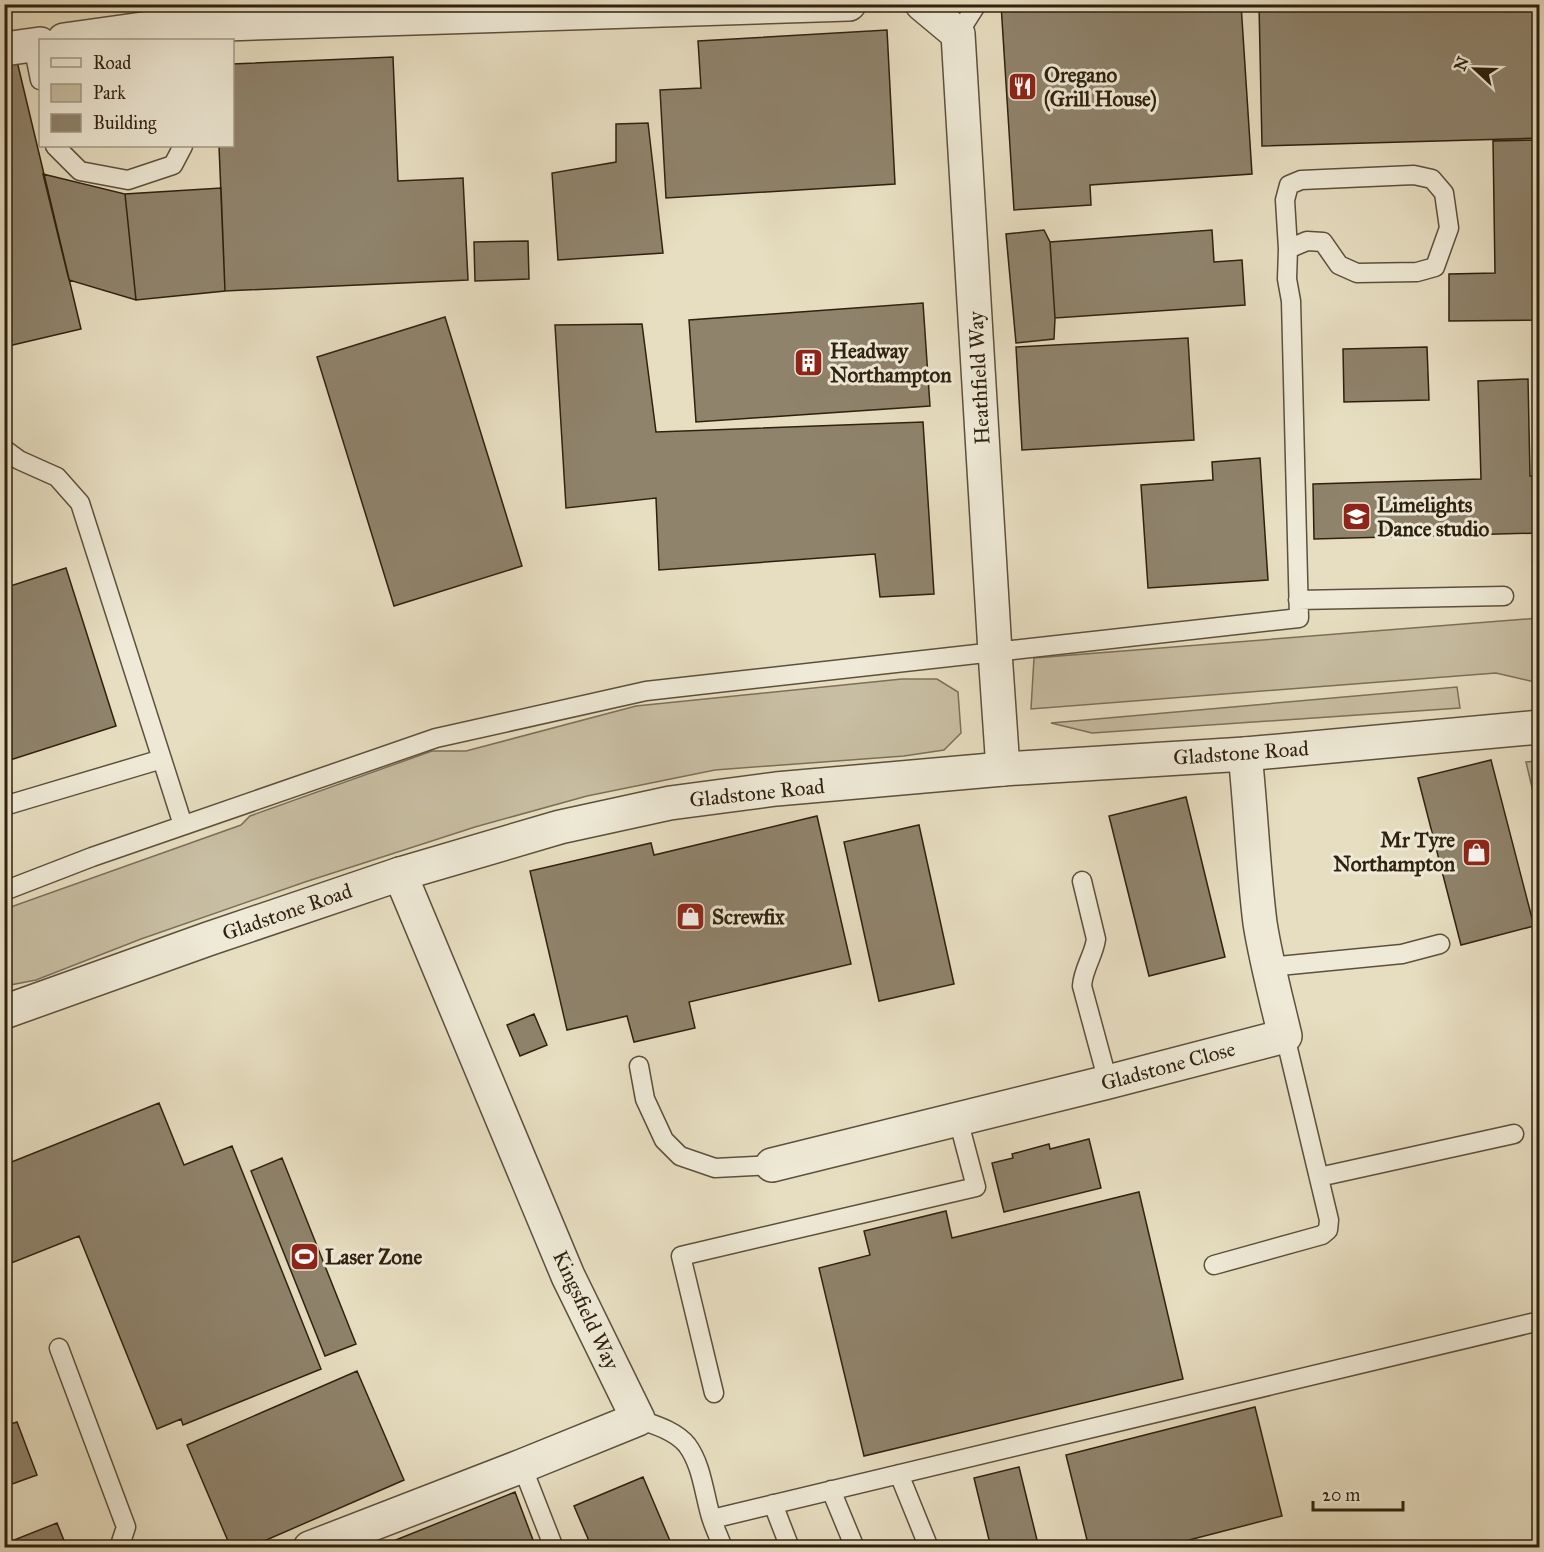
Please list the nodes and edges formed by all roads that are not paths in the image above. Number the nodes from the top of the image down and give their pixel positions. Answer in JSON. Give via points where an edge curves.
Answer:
{"nodes":[{"id":1,"x":849,"y":4,"type":"edge"},
{"id":2,"x":922,"y":4,"type":"edge"},
{"id":3,"x":977,"y":4,"type":"edge"},
{"id":4,"x":386,"y":12,"type":"edge"},
{"id":5,"x":187,"y":33,"type":"edge"},
{"id":6,"x":958,"y":34,"type":"junction"},
{"id":7,"x":76,"y":39,"type":"edge"},
{"id":8,"x":36,"y":45,"type":"edge"},
{"id":9,"x":39,"y":71,"type":"edge"},
{"id":10,"x":56,"y":147,"type":"edge"},
{"id":11,"x":182,"y":147,"type":"edge"},
{"id":12,"x":1288,"y":249,"type":"junction"},
{"id":13,"x":4,"y":449,"type":"edge"},
{"id":14,"x":1504,"y":596,"type":"dead end"},
{"id":15,"x":1299,"y":600,"type":"junction"},
{"id":16,"x":994,"y":652,"type":"junction"},
{"id":17,"x":1539,"y":727,"type":"edge"},
{"id":18,"x":1245,"y":754,"type":"junction"},
{"id":19,"x":162,"y":759,"type":"junction"},
{"id":20,"x":1003,"y":769,"type":"junction"},
{"id":21,"x":4,"y":806,"type":"edge"},
{"id":22,"x":183,"y":825,"type":"junction"},
{"id":23,"x":400,"y":874,"type":"junction"},
{"id":24,"x":1082,"y":880,"type":"dead end"},
{"id":25,"x":4,"y":891,"type":"edge"},
{"id":26,"x":1440,"y":944,"type":"dead end"},
{"id":27,"x":1269,"y":967,"type":"junction"},
{"id":28,"x":4,"y":1012,"type":"edge"},
{"id":29,"x":1285,"y":1036,"type":"junction"},
{"id":30,"x":639,"y":1066,"type":"dead end"},
{"id":31,"x":1108,"y":1082,"type":"junction"},
{"id":32,"x":958,"y":1119,"type":"junction"},
{"id":33,"x":1514,"y":1134,"type":"dead end"},
{"id":34,"x":772,"y":1164,"type":"joint"},
{"id":35,"x":1319,"y":1177,"type":"junction"},
{"id":36,"x":1214,"y":1265,"type":"dead end"},
{"id":37,"x":1539,"y":1321,"type":"edge"},
{"id":38,"x":59,"y":1348,"type":"dead end"},
{"id":39,"x":714,"y":1393,"type":"dead end"},
{"id":40,"x":638,"y":1419,"type":"junction"},
{"id":41,"x":522,"y":1466,"type":"junction"},
{"id":42,"x":899,"y":1474,"type":"junction"},
{"id":43,"x":831,"y":1490,"type":"junction"},
{"id":44,"x":773,"y":1504,"type":"junction"},
{"id":45,"x":712,"y":1519,"type":"junction"},
{"id":46,"x":330,"y":1544,"type":"edge"},
{"id":47,"x":119,"y":1548,"type":"edge"},
{"id":48,"x":554,"y":1548,"type":"edge"},
{"id":49,"x":723,"y":1548,"type":"edge"},
{"id":50,"x":790,"y":1548,"type":"edge"},
{"id":51,"x":855,"y":1548,"type":"edge"},
{"id":52,"x":929,"y":1548,"type":"edge"}],
"edges":[{"from":1,"to":4,"type":"street"},
{"from":2,"to":6,"type":"street"},
{"from":3,"to":6,"type":"lane"},
{"from":4,"to":5,"type":"street"},
{"from":5,"to":7,"type":"street","via":[[164,26]]},
{"from":6,"to":16,"type":"street","name":"Heathfield Way"},
{"from":8,"to":9,"type":"lane"},
{"from":10,"to":11,"type":"lane","via":[[80,171],[128,180],[173,165]]},
{"from":12,"to":12,"type":"lane","via":[[1285,200],[1289,185],[1301,180],[1414,175],[1432,179],[1444,193],[1449,228],[1435,267],[1417,272],[1358,273],[1339,265],[1323,242],[1307,241]]},
{"from":12,"to":15,"type":"lane"},
{"from":13,"to":19,"type":"lane","via":[[57,477],[80,503]]},
{"from":14,"to":15,"type":"lane"},
{"from":15,"to":16,"type":"lane","via":[[1299,618]]},
{"from":16,"to":20,"type":"street","name":"Heathfield Way"},
{"from":16,"to":22,"type":"lane","via":[[646,691],[436,738]]},
{"from":17,"to":18,"type":"street","name":"Gladstone Road"},
{"from":18,"to":20,"type":"street","name":"Gladstone Road"},
{"from":18,"to":27,"type":"street","via":[[1254,873]]},
{"from":19,"to":21,"type":"lane"},
{"from":19,"to":22,"type":"lane"},
{"from":20,"to":23,"type":"street","name":"Gladstone Road","via":[[670,802],[560,827]]},
{"from":22,"to":25,"type":"lane"},
{"from":23,"to":28,"type":"street","name":"Gladstone Road"},
{"from":23,"to":40,"type":"street","name":"Kingsfield Way","via":[[568,1276]]},
{"from":24,"to":31,"type":"lane","via":[[1096,939],[1082,986]]},
{"from":26,"to":27,"type":"lane","via":[[1402,954]]},
{"from":27,"to":29,"type":"street"},
{"from":29,"to":31,"type":"street","name":"Gladstone Close"},
{"from":29,"to":35,"type":"lane"},
{"from":30,"to":34,"type":"lane","via":[[645,1099],[664,1140],[680,1156],[716,1168]]},
{"from":31,"to":32,"type":"street","name":"Gladstone Close"},
{"from":32,"to":34,"type":"street","name":"Gladstone Close"},
{"from":32,"to":39,"type":"lane","via":[[976,1187],[681,1256]]},
{"from":33,"to":35,"type":"lane"},
{"from":35,"to":36,"type":"lane","via":[[1328,1230],[1322,1235]]},
{"from":37,"to":42,"type":"lane"},
{"from":38,"to":47,"type":"lane","via":[[126,1527]]},
{"from":40,"to":41,"type":"street"},
{"from":40,"to":45,"type":"lane","via":[[658,1425],[687,1445],[698,1465]]},
{"from":41,"to":46,"type":"street"},
{"from":41,"to":48,"type":"lane"},
{"from":42,"to":43,"type":"lane"},
{"from":42,"to":52,"type":"lane"},
{"from":43,"to":44,"type":"lane"},
{"from":43,"to":51,"type":"lane"},
{"from":44,"to":45,"type":"lane"},
{"from":44,"to":50,"type":"lane"},
{"from":45,"to":49,"type":"lane"}]}
